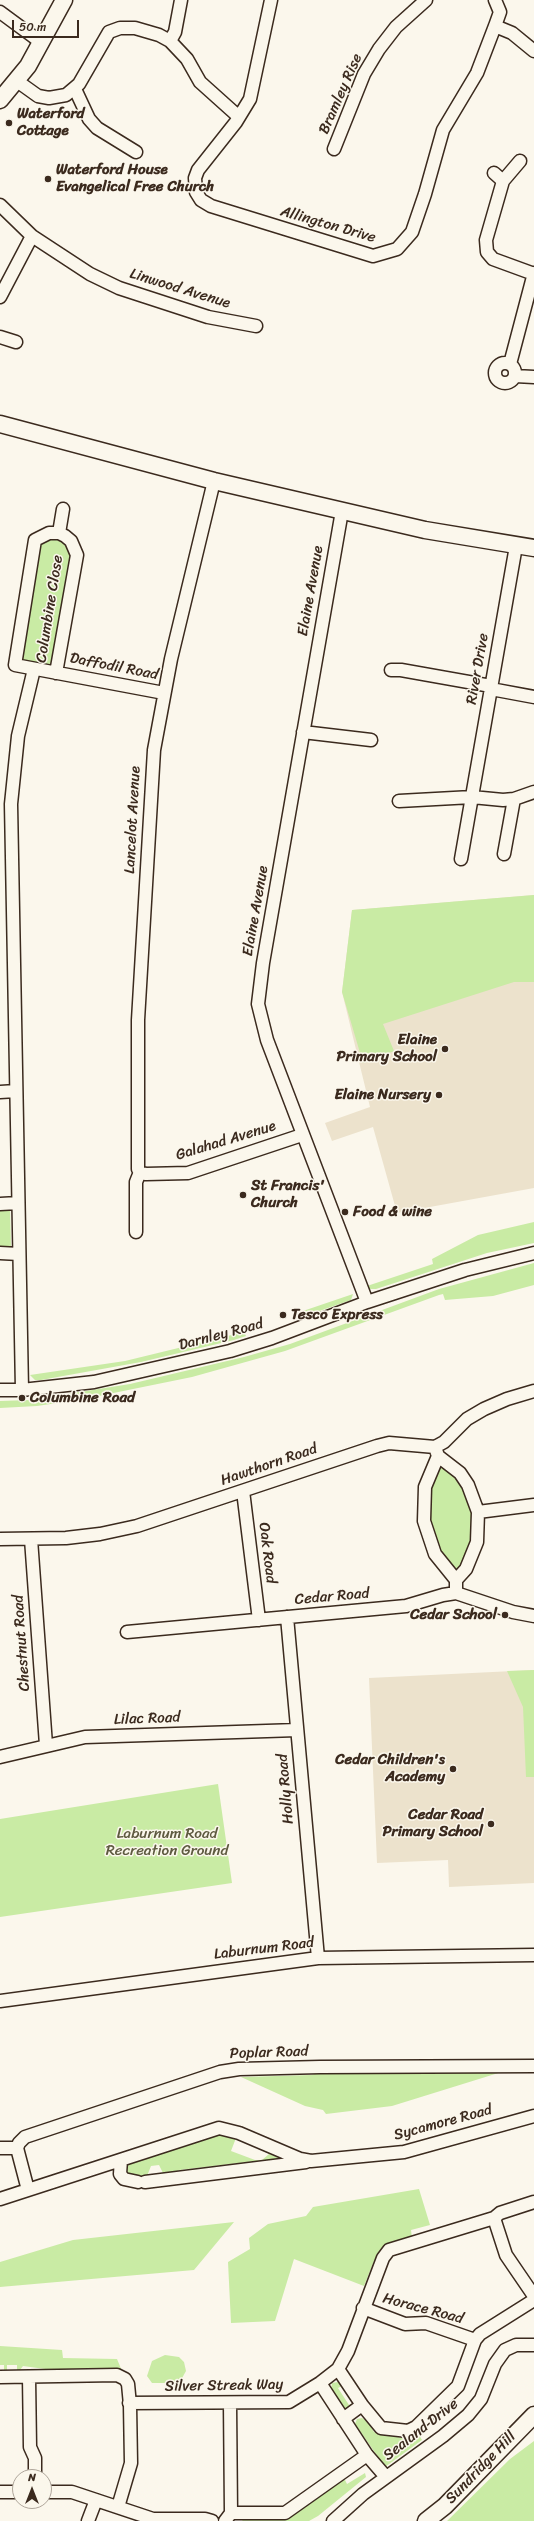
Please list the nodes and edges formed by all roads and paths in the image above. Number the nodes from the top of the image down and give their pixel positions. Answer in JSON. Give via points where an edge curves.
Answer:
{"nodes":[{"id":1,"x":64,"y":0,"type":"edge"},
{"id":2,"x":181,"y":0,"type":"edge"},
{"id":3,"x":271,"y":0,"type":"edge"},
{"id":4,"x":426,"y":0,"type":"edge"},
{"id":5,"x":495,"y":0,"type":"edge"},
{"id":6,"x":0,"y":12,"type":"edge"},
{"id":7,"x":495,"y":26,"type":"junction"},
{"id":8,"x":170,"y":41,"type":"junction"},
{"id":9,"x":42,"y":43,"type":"junction"},
{"id":10,"x":534,"y":51,"type":"edge"},
{"id":11,"x":17,"y":81,"type":"junction"},
{"id":12,"x":75,"y":89,"type":"junction"},
{"id":13,"x":0,"y":100,"type":"edge"},
{"id":14,"x":239,"y":117,"type":"junction"},
{"id":15,"x":334,"y":149,"type":"dead end"},
{"id":16,"x":136,"y":152,"type":"dead end"},
{"id":17,"x":520,"y":161,"type":"dead end"},
{"id":18,"x":494,"y":173,"type":"dead end"},
{"id":19,"x":503,"y":181,"type":"junction"},
{"id":20,"x":0,"y":205,"type":"edge"},
{"id":21,"x":32,"y":236,"type":"junction"},
{"id":22,"x":534,"y":274,"type":"edge"},
{"id":23,"x":0,"y":297,"type":"edge"},
{"id":24,"x":256,"y":326,"type":"dead end"},
{"id":25,"x":0,"y":338,"type":"edge"},
{"id":26,"x":16,"y":342,"type":"dead end"},
{"id":27,"x":510,"y":364,"type":"junction"},
{"id":28,"x":515,"y":376,"type":"junction"},
{"id":29,"x":534,"y":378,"type":"edge"},
{"id":30,"x":0,"y":424,"type":"edge"},
{"id":31,"x":214,"y":481,"type":"junction"},
{"id":32,"x":63,"y":509,"type":"dead end"},
{"id":33,"x":342,"y":510,"type":"junction"},
{"id":34,"x":59,"y":533,"type":"junction"},
{"id":35,"x":516,"y":546,"type":"junction"},
{"id":36,"x":534,"y":548,"type":"edge"},
{"id":37,"x":34,"y":669,"type":"junction"},
{"id":38,"x":391,"y":670,"type":"dead end"},
{"id":39,"x":56,"y":673,"type":"junction"},
{"id":40,"x":491,"y":687,"type":"junction"},
{"id":41,"x":164,"y":693,"type":"junction"},
{"id":42,"x":534,"y":697,"type":"edge"},
{"id":43,"x":303,"y":732,"type":"junction"},
{"id":44,"x":370,"y":740,"type":"dead end"},
{"id":45,"x":534,"y":792,"type":"edge"},
{"id":46,"x":472,"y":797,"type":"junction"},
{"id":47,"x":514,"y":799,"type":"junction"},
{"id":48,"x":398,"y":801,"type":"dead end"},
{"id":49,"x":504,"y":854,"type":"dead end"},
{"id":50,"x":460,"y":859,"type":"dead end"},
{"id":51,"x":16,"y":1091,"type":"junction"},
{"id":52,"x":0,"y":1092,"type":"edge"},
{"id":53,"x":302,"y":1135,"type":"junction"},
{"id":54,"x":139,"y":1170,"type":"junction"},
{"id":55,"x":18,"y":1203,"type":"junction"},
{"id":56,"x":0,"y":1204,"type":"edge"},
{"id":57,"x":136,"y":1232,"type":"dead end"},
{"id":58,"x":534,"y":1252,"type":"edge"},
{"id":59,"x":0,"y":1253,"type":"edge"},
{"id":60,"x":19,"y":1254,"type":"junction"},
{"id":61,"x":367,"y":1302,"type":"junction"},
{"id":62,"x":0,"y":1390,"type":"edge"},
{"id":63,"x":22,"y":1390,"type":"junction"},
{"id":64,"x":534,"y":1391,"type":"edge"},
{"id":65,"x":436,"y":1451,"type":"junction"},
{"id":66,"x":243,"y":1491,"type":"junction"},
{"id":67,"x":534,"y":1505,"type":"edge"},
{"id":68,"x":478,"y":1512,"type":"junction"},
{"id":69,"x":0,"y":1539,"type":"edge"},
{"id":70,"x":31,"y":1539,"type":"junction"},
{"id":71,"x":456,"y":1580,"type":"junction"},
{"id":72,"x":456,"y":1593,"type":"junction"},
{"id":73,"x":534,"y":1616,"type":"edge"},
{"id":74,"x":287,"y":1617,"type":"junction"},
{"id":75,"x":259,"y":1620,"type":"junction"},
{"id":76,"x":127,"y":1632,"type":"dead end"},
{"id":77,"x":297,"y":1730,"type":"junction"},
{"id":78,"x":46,"y":1745,"type":"junction"},
{"id":79,"x":0,"y":1757,"type":"edge"},
{"id":80,"x":534,"y":1955,"type":"edge"},
{"id":81,"x":318,"y":1958,"type":"junction"},
{"id":82,"x":0,"y":2000,"type":"edge"},
{"id":83,"x":534,"y":2066,"type":"edge"},
{"id":84,"x":534,"y":2116,"type":"edge"},
{"id":85,"x":0,"y":2148,"type":"edge"},
{"id":86,"x":17,"y":2148,"type":"junction"},
{"id":87,"x":121,"y":2160,"type":"junction"},
{"id":88,"x":311,"y":2161,"type":"junction"},
{"id":89,"x":28,"y":2190,"type":"junction"},
{"id":90,"x":0,"y":2199,"type":"edge"},
{"id":91,"x":534,"y":2202,"type":"edge"},
{"id":92,"x":494,"y":2218,"type":"junction"},
{"id":93,"x":534,"y":2296,"type":"edge"},
{"id":94,"x":534,"y":2300,"type":"edge"},
{"id":95,"x":363,"y":2308,"type":"junction"},
{"id":96,"x":475,"y":2340,"type":"junction"},
{"id":97,"x":533,"y":2345,"type":"edge"},
{"id":98,"x":338,"y":2369,"type":"junction"},
{"id":99,"x":0,"y":2377,"type":"edge"},
{"id":100,"x":29,"y":2377,"type":"junction"},
{"id":101,"x":320,"y":2383,"type":"junction"},
{"id":102,"x":230,"y":2402,"type":"junction"},
{"id":103,"x":130,"y":2403,"type":"junction"},
{"id":104,"x":362,"y":2405,"type":"junction"},
{"id":105,"x":534,"y":2415,"type":"edge"},
{"id":106,"x":343,"y":2419,"type":"junction"},
{"id":107,"x":367,"y":2455,"type":"junction"},
{"id":108,"x":35,"y":2469,"type":"edge"},
{"id":109,"x":386,"y":2477,"type":"junction"},
{"id":110,"x":0,"y":2492,"type":"edge"},
{"id":111,"x":12,"y":2492,"type":"edge"},
{"id":112,"x":52,"y":2492,"type":"edge"},
{"id":113,"x":96,"y":2500,"type":"junction"},
{"id":114,"x":118,"y":2507,"type":"junction"},
{"id":115,"x":228,"y":2517,"type":"edge"},
{"id":116,"x":88,"y":2521,"type":"edge"},
{"id":117,"x":212,"y":2521,"type":"edge"},
{"id":118,"x":333,"y":2521,"type":"edge"},
{"id":119,"x":426,"y":2521,"type":"edge"}],
"edges":[{"from":1,"to":9,"type":"main road"},
{"from":2,"to":8,"type":"street","via":[[175,32]]},
{"from":3,"to":14,"type":"street","name":"Allington Drive","via":[[252,92]]},
{"from":4,"to":15,"type":"street","name":"Bramley Rise","via":[[396,27],[375,56],[364,74]]},
{"from":5,"to":7,"type":"street","name":"Allington Drive","via":[[500,11]]},
{"from":6,"to":9,"type":"street"},
{"from":7,"to":10,"type":"street","via":[[512,33]]},
{"from":7,"to":14,"type":"street","name":"Allington Drive","via":[[477,73],[442,130],[412,232],[402,245],[388,254],[373,256],[358,253],[211,206],[201,200],[196,191],[196,174]]},
{"from":8,"to":12,"type":"street","via":[[135,28],[113,30],[107,35]]},
{"from":8,"to":14,"type":"street","via":[[187,58],[200,82]]},
{"from":9,"to":11,"type":"main road"},
{"from":11,"to":12,"type":"street","via":[[43,98],[63,96]]},
{"from":11,"to":13,"type":"main road"},
{"from":12,"to":16,"type":"street","via":[[89,119],[97,128]]},
{"from":17,"to":19,"type":"street"},
{"from":18,"to":19,"type":"street"},
{"from":19,"to":22,"type":"street","via":[[486,240],[487,252],[493,259]]},
{"from":20,"to":21,"type":"street","name":"Linwood Avenue"},
{"from":21,"to":23,"type":"street"},
{"from":21,"to":24,"type":"street","name":"Linwood Avenue","via":[[90,274],[119,288],[208,317]]},
{"from":22,"to":27,"type":"street"},
{"from":25,"to":26,"type":"street"},
{"from":27,"to":28,"type":"street","via":[[514,368]]},
{"from":27,"to":28,"type":"street","via":[[504,363],[497,367],[497,378],[506,383]]},
{"from":28,"to":29,"type":"street"},
{"from":30,"to":31,"type":"main road"},
{"from":31,"to":33,"type":"main road"},
{"from":31,"to":41,"type":"street","name":"Lancelot Avenue"},
{"from":32,"to":34,"type":"street","name":"Columbine Close"},
{"from":33,"to":35,"type":"main road","via":[[425,530]]},
{"from":33,"to":43,"type":"street","name":"Elaine Avenue"},
{"from":34,"to":37,"type":"street","name":"Columbine Close","via":[[42,535],[35,540],[14,664]]},
{"from":34,"to":39,"type":"street","name":"Columbine Close","via":[[71,541],[77,555]]},
{"from":35,"to":36,"type":"main road"},
{"from":35,"to":40,"type":"street","name":"River Drive"},
{"from":37,"to":39,"type":"street","name":"Daffodil Road"},
{"from":37,"to":51,"type":"street","via":[[18,736],[11,804]]},
{"from":38,"to":40,"type":"street"},
{"from":39,"to":41,"type":"street","name":"Daffodil Road"},
{"from":40,"to":42,"type":"street"},
{"from":40,"to":46,"type":"street","name":"River Drive"},
{"from":41,"to":54,"type":"street","name":"Lancelot Avenue","via":[[154,754],[139,1007]]},
{"from":43,"to":44,"type":"street"},
{"from":43,"to":53,"type":"street","name":"Elaine Avenue","via":[[258,1004],[267,1040]]},
{"from":45,"to":47,"type":"street"},
{"from":46,"to":47,"type":"street","via":[[491,800]]},
{"from":46,"to":48,"type":"street"},
{"from":46,"to":50,"type":"street","name":"River Drive"},
{"from":47,"to":49,"type":"street"},
{"from":51,"to":52,"type":"street"},
{"from":51,"to":55,"type":"street"},
{"from":53,"to":54,"type":"street","name":"Galahad Avenue","via":[[188,1173],[153,1174]]},
{"from":53,"to":61,"type":"street","name":"Elaine Avenue"},
{"from":54,"to":57,"type":"street","name":"Lancelot Avenue","via":[[136,1182]]},
{"from":55,"to":56,"type":"street"},
{"from":55,"to":60,"type":"street"},
{"from":58,"to":61,"type":"street","name":"Darnley Road","via":[[465,1270]]},
{"from":59,"to":60,"type":"street"},
{"from":60,"to":63,"type":"street"},
{"from":61,"to":63,"type":"street","name":"Darnley Road","via":[[230,1351],[94,1382]]},
{"from":62,"to":63,"type":"street","name":"Darnley Road"},
{"from":64,"to":65,"type":"street","via":[[507,1399],[467,1419]]},
{"from":65,"to":66,"type":"street","name":"Hawthorn Road","via":[[389,1443]]},
{"from":65,"to":68,"type":"street","via":[[464,1479],[475,1498]]},
{"from":65,"to":71,"type":"street","via":[[425,1487],[424,1521],[435,1554]]},
{"from":66,"to":70,"type":"street","name":"Hawthorn Road","via":[[137,1526],[100,1534]]},
{"from":66,"to":75,"type":"street","name":"Oak Road"},
{"from":67,"to":68,"type":"street"},
{"from":68,"to":71,"type":"street","via":[[478,1542],[466,1569]]},
{"from":69,"to":70,"type":"street","name":"Hawthorn Road"},
{"from":70,"to":78,"type":"street","name":"Chestnut Road"},
{"from":71,"to":72,"type":"street"},
{"from":72,"to":73,"type":"street","name":"Cedar Road","via":[[513,1612]]},
{"from":72,"to":74,"type":"street","name":"Cedar Road","via":[[406,1606]]},
{"from":74,"to":75,"type":"street","name":"Cedar Road"},
{"from":74,"to":77,"type":"street","name":"Holly Road"},
{"from":75,"to":76,"type":"street","name":"Cedar Road"},
{"from":77,"to":78,"type":"street","name":"Lilac Road","via":[[85,1737]]},
{"from":77,"to":81,"type":"street","name":"Holly Road"},
{"from":78,"to":79,"type":"street","name":"Lilac Road"},
{"from":80,"to":81,"type":"street","name":"Laburnum Road"},
{"from":81,"to":82,"type":"street","name":"Laburnum Road"},
{"from":83,"to":86,"type":"street","name":"Poplar Road","via":[[229,2070],[41,2131],[26,2137]]},
{"from":84,"to":88,"type":"street","name":"Sycamore Road","via":[[404,2152]]},
{"from":85,"to":86,"type":"street"},
{"from":86,"to":89,"type":"street"},
{"from":87,"to":88,"type":"street","name":"Sycamore Road","via":[[218,2128],[239,2133],[297,2158]]},
{"from":87,"to":88,"type":"street","name":"Sycamore Road","via":[[120,2174],[124,2179]]},
{"from":87,"to":89,"type":"street","name":"Sycamore Road"},
{"from":89,"to":90,"type":"street","name":"Sycamore Road"},
{"from":91,"to":92,"type":"street","name":"Silver Streak Way","via":[[500,2213]]},
{"from":92,"to":93,"type":"street","via":[[506,2254]]},
{"from":92,"to":95,"type":"street","name":"Silver Streak Way","via":[[389,2250],[383,2258]]},
{"from":94,"to":96,"type":"street","via":[[480,2334]]},
{"from":95,"to":96,"type":"street","name":"Horace Road","via":[[406,2324],[426,2323]]},
{"from":95,"to":98,"type":"street","name":"Silver Streak Way","via":[[348,2351]]},
{"from":96,"to":104,"type":"street","via":[[458,2386],[416,2427],[408,2431],[381,2428]]},
{"from":97,"to":109,"type":"street","name":"Sealand Drive","via":[[516,2345],[505,2350],[481,2399],[468,2414],[443,2436]]},
{"from":98,"to":101,"type":"street","name":"Silver Streak Way"},
{"from":98,"to":104,"type":"street"},
{"from":99,"to":100,"type":"street"},
{"from":100,"to":103,"type":"street","via":[[119,2375],[127,2381]]},
{"from":100,"to":108,"type":"street","via":[[30,2446]]},
{"from":101,"to":102,"type":"street","name":"Silver Streak Way","via":[[289,2402]]},
{"from":101,"to":106,"type":"street"},
{"from":102,"to":103,"type":"street","name":"Silver Streak Way"},
{"from":102,"to":115,"type":"street"},
{"from":103,"to":114,"type":"street","via":[[131,2466]]},
{"from":104,"to":106,"type":"street"},
{"from":105,"to":119,"type":"main road","name":"Sundridge Hill","via":[[445,2506]]},
{"from":106,"to":107,"type":"street"},
{"from":107,"to":109,"type":"street"},
{"from":107,"to":115,"type":"street","via":[[285,2513]]},
{"from":109,"to":118,"type":"street","name":"Sealand Drive"},
{"from":110,"to":111,"type":"street"},
{"from":112,"to":113,"type":"street","via":[[72,2492]]},
{"from":113,"to":114,"type":"street"},
{"from":113,"to":116,"type":"street"},
{"from":114,"to":117,"type":"street","via":[[153,2519]]}]}
